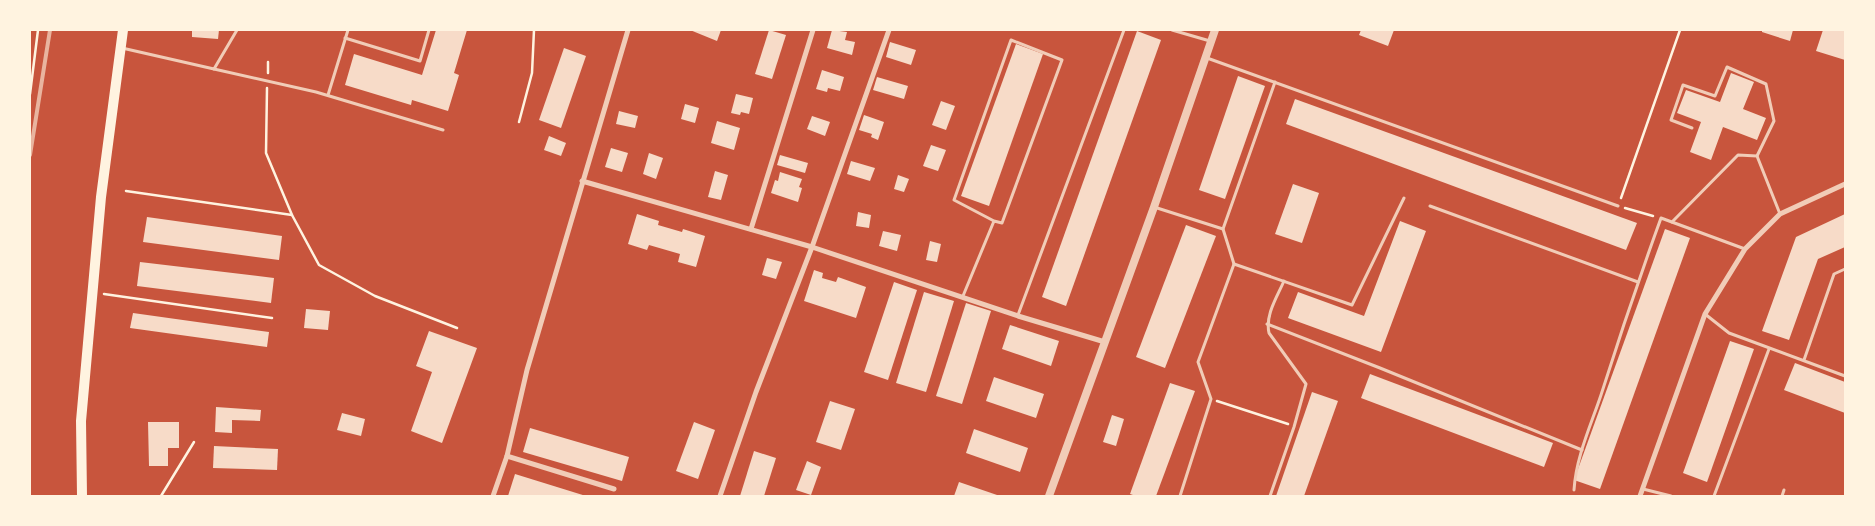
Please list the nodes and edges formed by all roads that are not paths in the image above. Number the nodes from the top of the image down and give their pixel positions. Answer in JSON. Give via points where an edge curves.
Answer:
{"nodes":[{"id":1,"x":122,"y":30,"type":"edge"},
{"id":2,"x":237,"y":30,"type":"edge"},
{"id":3,"x":348,"y":30,"type":"edge"},
{"id":4,"x":430,"y":30,"type":"edge"},
{"id":5,"x":628,"y":30,"type":"edge"},
{"id":6,"x":813,"y":30,"type":"edge"},
{"id":7,"x":889,"y":30,"type":"edge"},
{"id":8,"x":1124,"y":30,"type":"edge"},
{"id":9,"x":1172,"y":30,"type":"edge"},
{"id":10,"x":1215,"y":30,"type":"edge"},
{"id":11,"x":345,"y":38,"type":"junction"},
{"id":12,"x":1211,"y":41,"type":"junction"},
{"id":13,"x":120,"y":47,"type":"junction"},
{"id":14,"x":1206,"y":58,"type":"junction"},
{"id":15,"x":214,"y":69,"type":"junction"},
{"id":16,"x":1274,"y":82,"type":"junction"},
{"id":17,"x":328,"y":95,"type":"junction"},
{"id":18,"x":1692,"y":128,"type":"dead end"},
{"id":19,"x":443,"y":130,"type":"dead end"},
{"id":20,"x":1757,"y":156,"type":"junction"},
{"id":21,"x":582,"y":181,"type":"junction"},
{"id":22,"x":1845,"y":184,"type":"edge"},
{"id":23,"x":1404,"y":198,"type":"dead end"},
{"id":24,"x":1430,"y":206,"type":"dead end"},
{"id":25,"x":1618,"y":206,"type":"road end"},
{"id":26,"x":1154,"y":207,"type":"junction"},
{"id":27,"x":1780,"y":214,"type":"junction"},
{"id":28,"x":994,"y":221,"type":"junction"},
{"id":29,"x":1672,"y":222,"type":"junction"},
{"id":30,"x":751,"y":229,"type":"junction"},
{"id":31,"x":1223,"y":229,"type":"junction"},
{"id":32,"x":812,"y":247,"type":"junction"},
{"id":33,"x":1745,"y":249,"type":"junction"},
{"id":34,"x":1234,"y":264,"type":"junction"},
{"id":35,"x":1845,"y":269,"type":"edge"},
{"id":36,"x":1284,"y":281,"type":"junction"},
{"id":37,"x":1638,"y":282,"type":"junction"},
{"id":38,"x":963,"y":296,"type":"junction"},
{"id":39,"x":1706,"y":314,"type":"junction"},
{"id":40,"x":1018,"y":316,"type":"junction"},
{"id":41,"x":1267,"y":324,"type":"junction"},
{"id":42,"x":1105,"y":342,"type":"junction"},
{"id":43,"x":1769,"y":349,"type":"junction"},
{"id":44,"x":1804,"y":360,"type":"junction"},
{"id":45,"x":1845,"y":376,"type":"edge"},
{"id":46,"x":1582,"y":450,"type":"junction"},
{"id":47,"x":507,"y":456,"type":"junction"},
{"id":48,"x":614,"y":489,"type":"dead end"},
{"id":49,"x":1642,"y":489,"type":"junction"},
{"id":50,"x":1574,"y":490,"type":"dead end"},
{"id":51,"x":1784,"y":490,"type":"dead end"},
{"id":52,"x":82,"y":496,"type":"edge"},
{"id":53,"x":493,"y":496,"type":"edge"},
{"id":54,"x":720,"y":496,"type":"edge"},
{"id":55,"x":1049,"y":496,"type":"edge"},
{"id":56,"x":1180,"y":496,"type":"edge"},
{"id":57,"x":1270,"y":496,"type":"edge"},
{"id":58,"x":1640,"y":496,"type":"edge"},
{"id":59,"x":1671,"y":496,"type":"edge"},
{"id":60,"x":1714,"y":496,"type":"edge"},
{"id":61,"x":1782,"y":496,"type":"edge"}],
"edges":[{"from":1,"to":13,"type":"main road"},
{"from":2,"to":15,"type":"lane"},
{"from":3,"to":11,"type":"lane"},
{"from":4,"to":11,"type":"lane","via":[[420,61]]},
{"from":5,"to":21,"type":"street"},
{"from":6,"to":30,"type":"street"},
{"from":7,"to":32,"type":"street"},
{"from":8,"to":40,"type":"lane"},
{"from":9,"to":12,"type":"lane"},
{"from":10,"to":12,"type":"street"},
{"from":11,"to":17,"type":"lane"},
{"from":12,"to":14,"type":"street"},
{"from":13,"to":15,"type":"lane"},
{"from":13,"to":52,"type":"main road","via":[[101,197],[81,421]]},
{"from":14,"to":16,"type":"lane"},
{"from":14,"to":26,"type":"street"},
{"from":15,"to":17,"type":"lane"},
{"from":16,"to":25,"type":"lane"},
{"from":16,"to":31,"type":"lane"},
{"from":17,"to":19,"type":"lane"},
{"from":18,"to":20,"type":"lane","via":[[1671,120],[1683,85],[1716,96],[1726,67],[1766,84],[1774,121]]},
{"from":20,"to":27,"type":"lane"},
{"from":20,"to":29,"type":"lane","via":[[1738,155]]},
{"from":21,"to":30,"type":"street"},
{"from":21,"to":47,"type":"street","via":[[527,370]]},
{"from":22,"to":27,"type":"street"},
{"from":23,"to":36,"type":"lane","via":[[1352,305]]},
{"from":24,"to":37,"type":"lane"},
{"from":26,"to":31,"type":"lane"},
{"from":26,"to":42,"type":"street"},
{"from":27,"to":33,"type":"street"},
{"from":28,"to":28,"type":"lane","via":[[954,200],[1012,40],[1062,60],[1002,223]]},
{"from":28,"to":38,"type":"lane"},
{"from":29,"to":33,"type":"lane"},
{"from":29,"to":37,"type":"lane","via":[[1661,218]]},
{"from":30,"to":32,"type":"street"},
{"from":31,"to":34,"type":"lane"},
{"from":32,"to":38,"type":"street"},
{"from":32,"to":54,"type":"street"},
{"from":33,"to":39,"type":"street"},
{"from":34,"to":36,"type":"lane"},
{"from":34,"to":56,"type":"lane","via":[[1198,362],[1210,400]]},
{"from":35,"to":44,"type":"lane","via":[[1834,274]]},
{"from":36,"to":41,"type":"lane"},
{"from":37,"to":46,"type":"lane"},
{"from":38,"to":40,"type":"street"},
{"from":39,"to":43,"type":"lane","via":[[1729,333]]},
{"from":39,"to":49,"type":"street"},
{"from":40,"to":42,"type":"street"},
{"from":41,"to":46,"type":"lane"},
{"from":41,"to":57,"type":"lane","via":[[1269,333],[1306,384]]},
{"from":42,"to":55,"type":"street"},
{"from":43,"to":44,"type":"lane"},
{"from":43,"to":60,"type":"lane"},
{"from":44,"to":45,"type":"lane"},
{"from":46,"to":50,"type":"lane"},
{"from":47,"to":48,"type":"street"},
{"from":47,"to":53,"type":"street"},
{"from":49,"to":58,"type":"street"},
{"from":49,"to":59,"type":"lane"},
{"from":51,"to":61,"type":"lane"}]}
